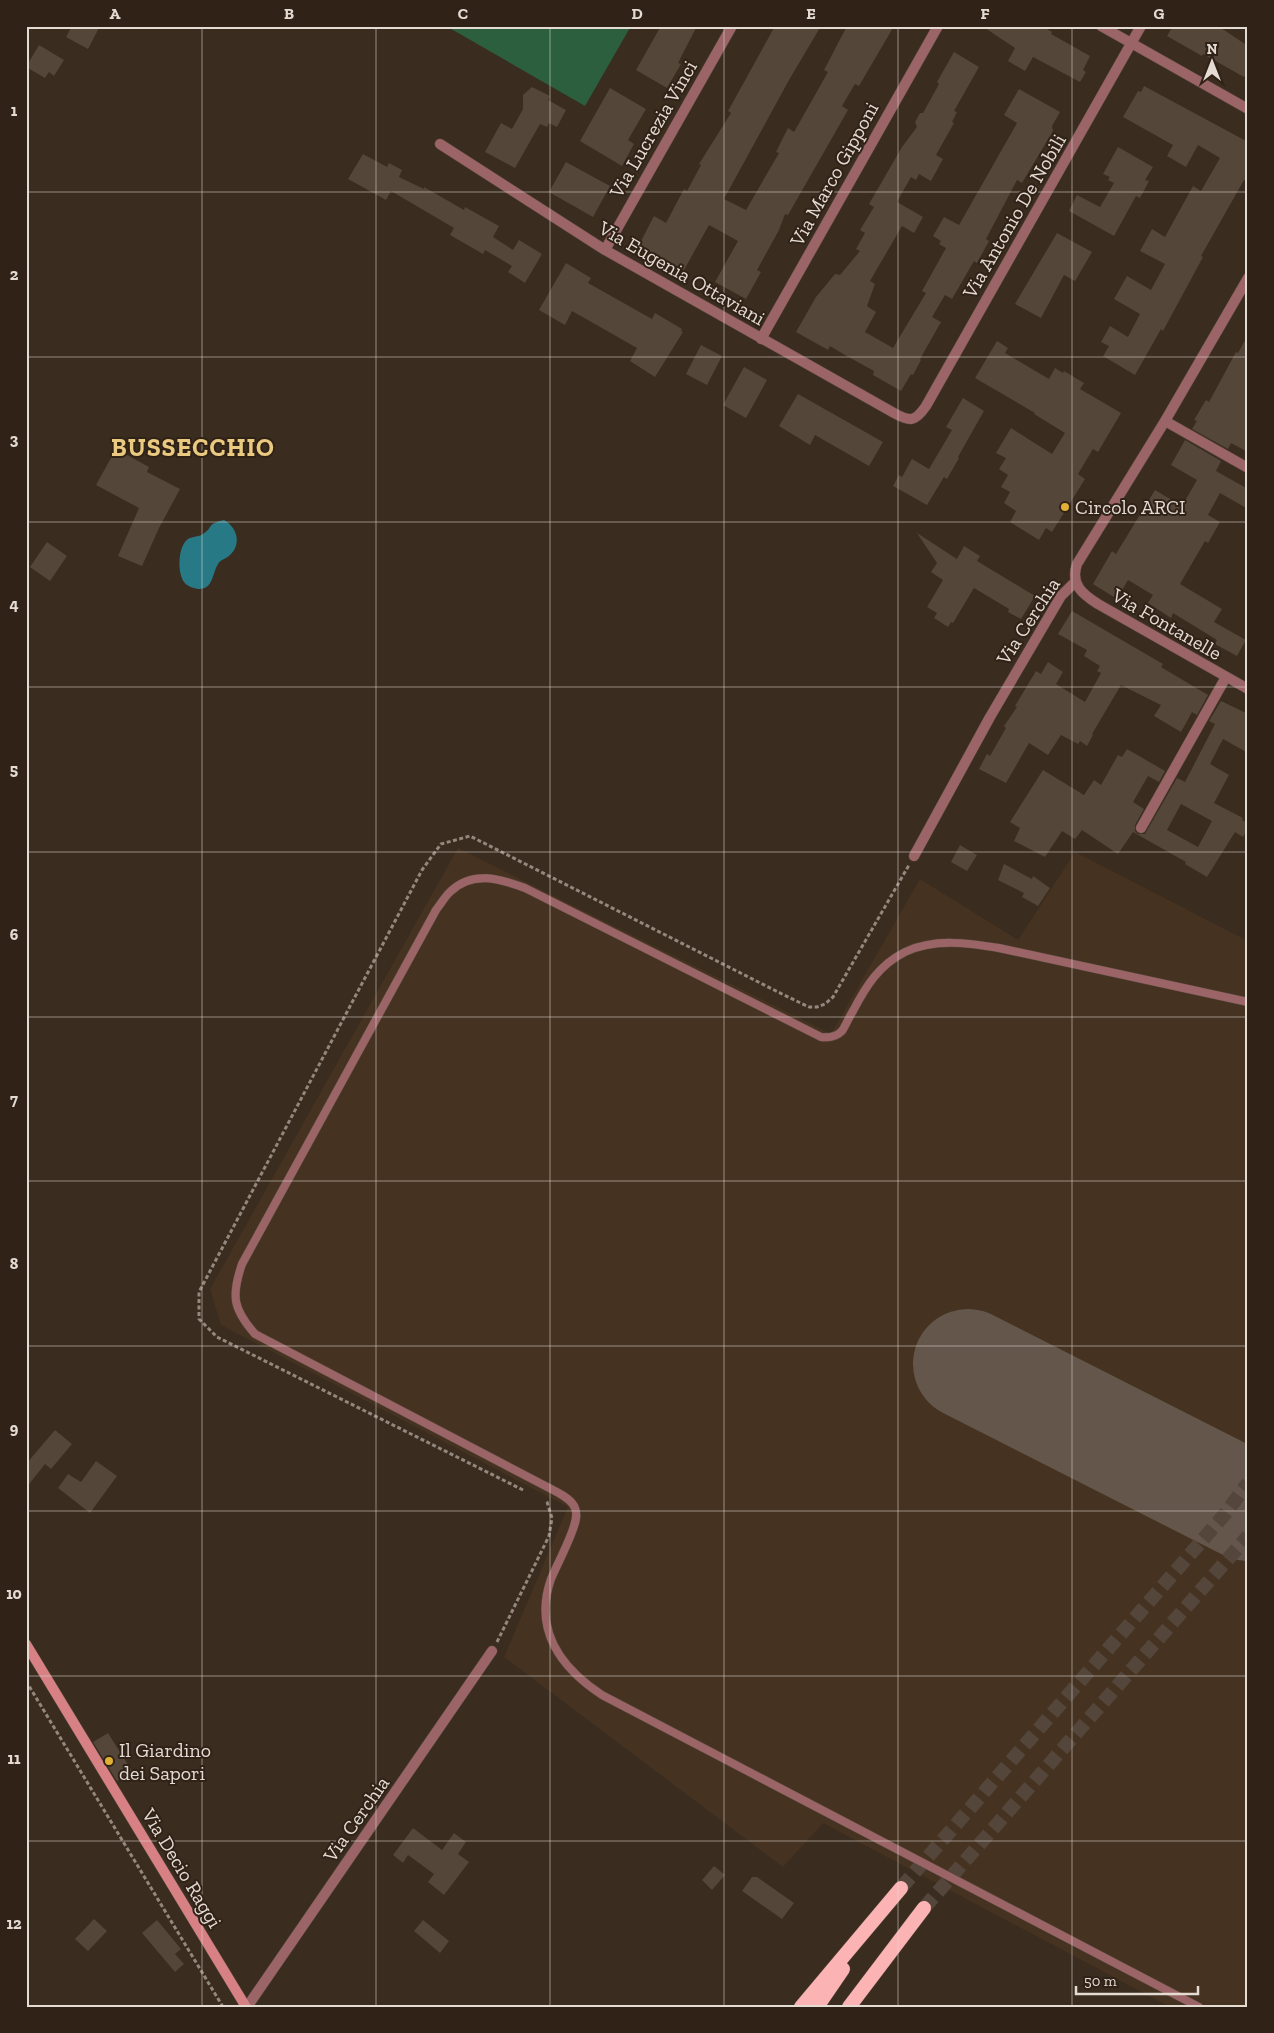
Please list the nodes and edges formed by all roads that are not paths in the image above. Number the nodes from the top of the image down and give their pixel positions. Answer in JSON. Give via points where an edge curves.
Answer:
{"nodes":[{"id":1,"x":732,"y":26,"type":"edge"},
{"id":2,"x":938,"y":26,"type":"edge"},
{"id":3,"x":1101,"y":26,"type":"edge"},
{"id":4,"x":1141,"y":26,"type":"edge"},
{"id":5,"x":1132,"y":44,"type":"junction"},
{"id":6,"x":1248,"y":109,"type":"edge"},
{"id":7,"x":440,"y":144,"type":"dead end"},
{"id":8,"x":605,"y":250,"type":"junction"},
{"id":9,"x":1248,"y":278,"type":"edge"},
{"id":10,"x":1237,"y":296,"type":"junction"},
{"id":11,"x":1248,"y":302,"type":"edge"},
{"id":12,"x":761,"y":339,"type":"junction"},
{"id":13,"x":912,"y":420,"type":"joint"},
{"id":14,"x":1165,"y":421,"type":"junction"},
{"id":15,"x":1248,"y":468,"type":"edge"},
{"id":16,"x":1075,"y":582,"type":"junction"},
{"id":17,"x":1226,"y":677,"type":"junction"},
{"id":18,"x":1248,"y":689,"type":"edge"},
{"id":19,"x":1141,"y":828,"type":"dead end"},
{"id":20,"x":914,"y":856,"type":"road end"},
{"id":21,"x":1248,"y":1002,"type":"edge"},
{"id":22,"x":26,"y":1644,"type":"edge"},
{"id":23,"x":492,"y":1651,"type":"road end"},
{"id":24,"x":901,"y":1888,"type":"tunnel mouth"},
{"id":25,"x":924,"y":1908,"type":"tunnel mouth"},
{"id":26,"x":883,"y":1910,"type":"junction"},
{"id":27,"x":904,"y":1934,"type":"junction"},
{"id":28,"x":246,"y":2007,"type":"edge"},
{"id":29,"x":801,"y":2007,"type":"edge"},
{"id":30,"x":817,"y":2007,"type":"edge"},
{"id":31,"x":849,"y":2007,"type":"edge"},
{"id":32,"x":860,"y":2007,"type":"edge"},
{"id":33,"x":1198,"y":2007,"type":"edge"}],
"edges":[{"from":1,"to":8,"type":"street","name":"Via Lucrezia Vinci"},
{"from":2,"to":12,"type":"street","name":"Via Marco Gipponi"},
{"from":3,"to":5,"type":"street"},
{"from":4,"to":5,"type":"street","name":"Via Antonio De Nobili"},
{"from":5,"to":6,"type":"street"},
{"from":5,"to":13,"type":"street","name":"Via Antonio De Nobili","via":[[926,406]]},
{"from":7,"to":8,"type":"street","name":"Via Eugenia Ottaviani"},
{"from":8,"to":12,"type":"street","name":"Via Eugenia Ottaviani"},
{"from":9,"to":10,"type":"street","name":"Via Cerchia"},
{"from":10,"to":11,"type":"street"},
{"from":10,"to":14,"type":"street","name":"Via Cerchia"},
{"from":12,"to":13,"type":"street","name":"Via Eugenia Ottaviani"},
{"from":14,"to":15,"type":"street"},
{"from":14,"to":16,"type":"street","name":"Via Cerchia","via":[[1077,564]]},
{"from":16,"to":17,"type":"street","name":"Via Fontanelle","via":[[1081,592],[1098,604]]},
{"from":16,"to":20,"type":"street","name":"Via Cerchia","via":[[1061,596],[994,709]]},
{"from":17,"to":18,"type":"street","name":"Via Fontanelle"},
{"from":17,"to":19,"type":"street"},
{"from":21,"to":33,"type":"lane","via":[[999,948],[934,943],[906,952],[883,966],[866,985],[841,1032],[830,1038],[821,1037],[526,888],[483,877],[466,881],[451,890],[436,910],[236,1280],[236,1300],[241,1318],[255,1334],[569,1500],[575,1508],[576,1520],[551,1580],[545,1615],[558,1655],[583,1682],[602,1695]]},
{"from":22,"to":28,"type":"main road","name":"Via Decio Raggi"},
{"from":23,"to":28,"type":"street","name":"Via Cerchia"},
{"from":24,"to":26,"type":"highway"},
{"from":25,"to":27,"type":"highway"},
{"from":26,"to":29,"type":"highway"},
{"from":26,"to":30,"type":"highway"},
{"from":27,"to":31,"type":"highway"},
{"from":27,"to":32,"type":"highway"}]}
